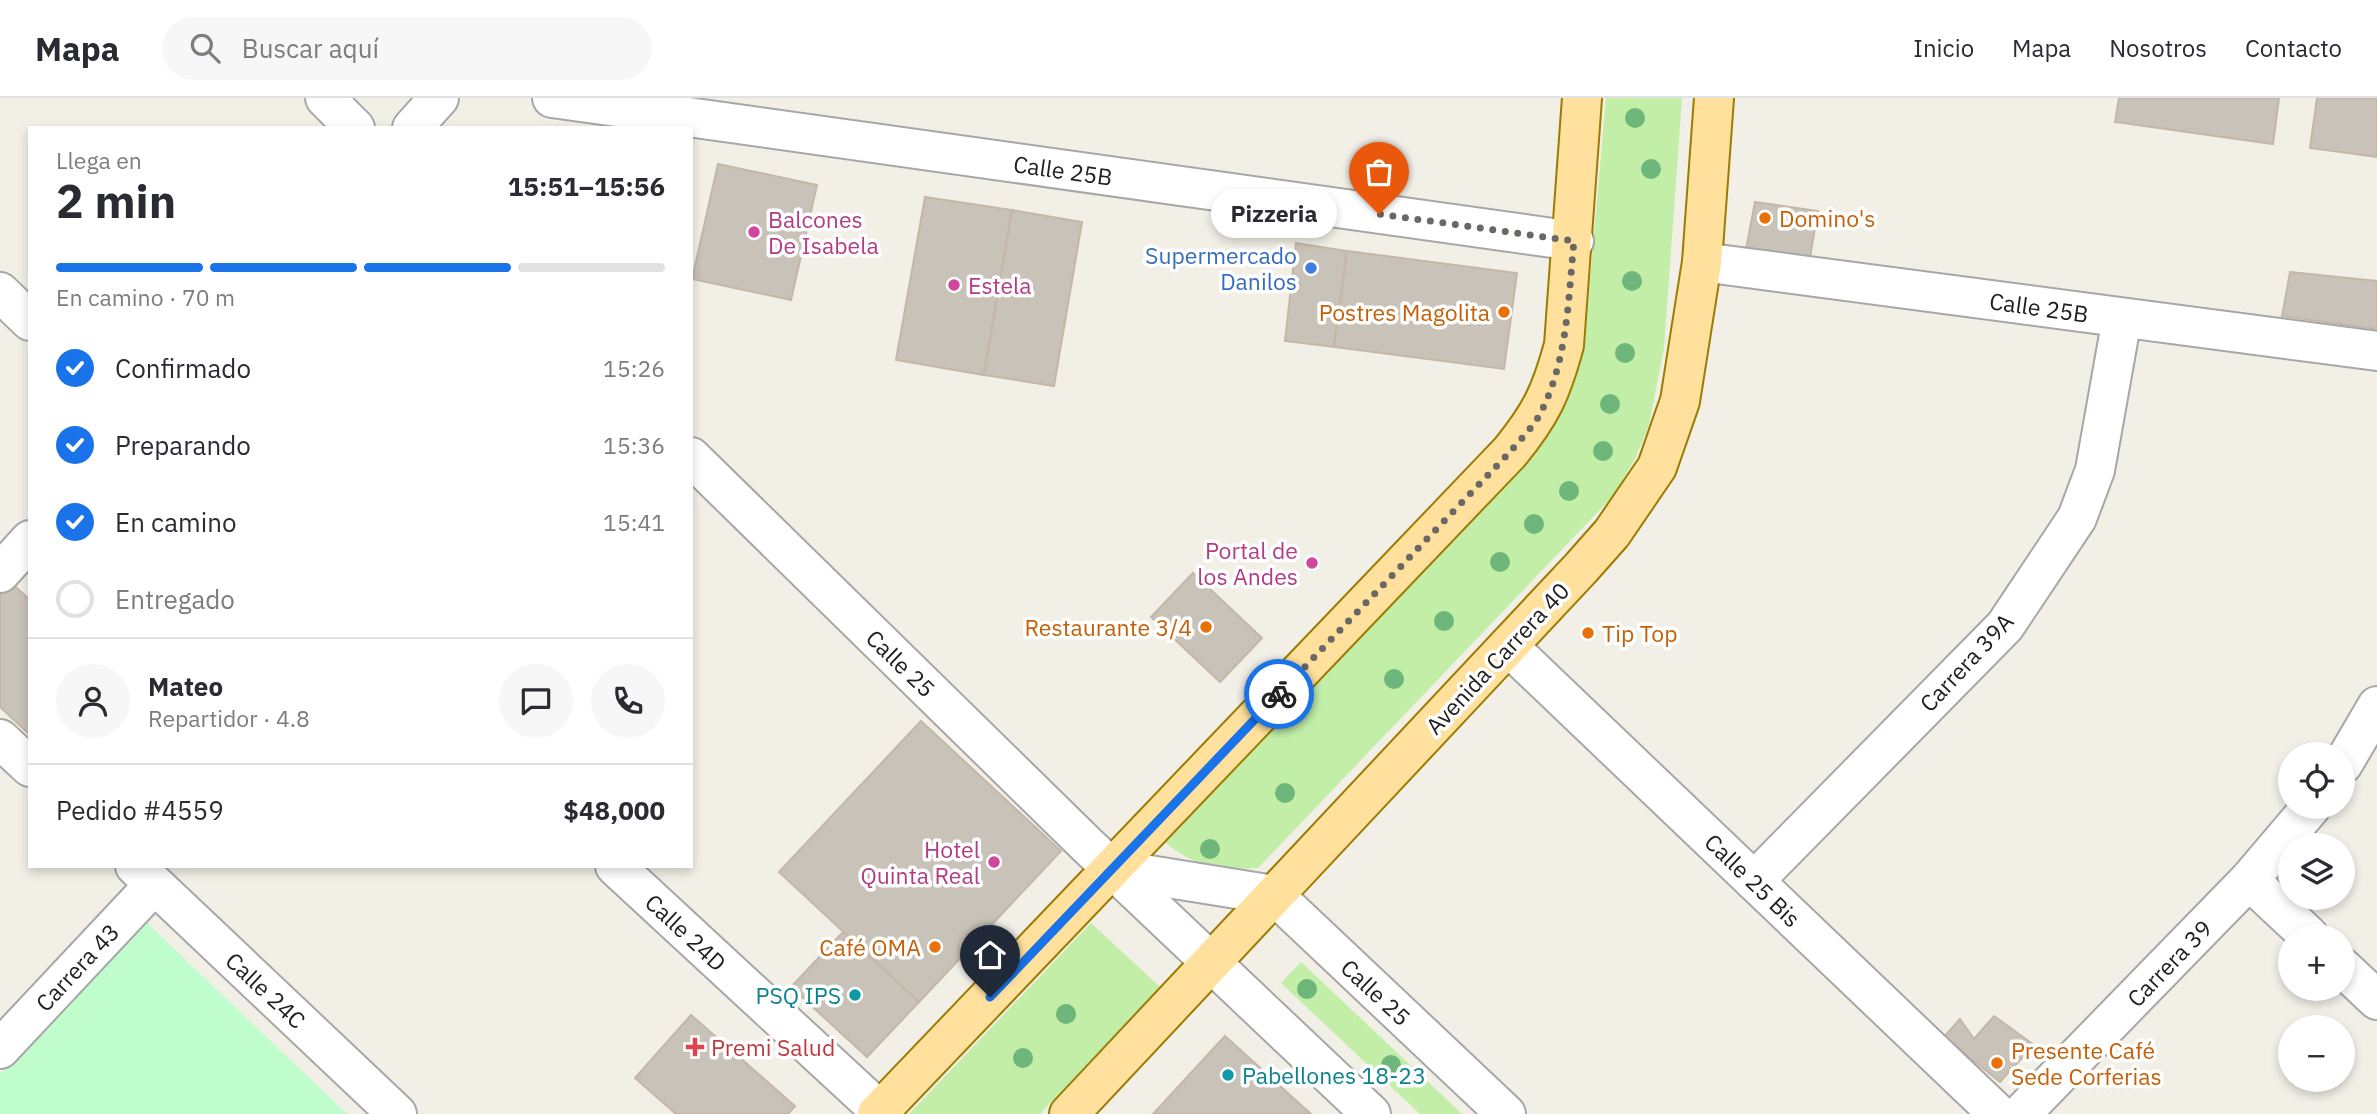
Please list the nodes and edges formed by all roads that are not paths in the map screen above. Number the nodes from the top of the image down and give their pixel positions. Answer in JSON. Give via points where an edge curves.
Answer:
{"nodes":[{"id":1,"x":325,"y":98,"type":"edge"},
{"id":2,"x":439,"y":98,"type":"edge"},
{"id":3,"x":552,"y":98,"type":"edge"},
{"id":4,"x":1582,"y":98,"type":"edge"},
{"id":5,"x":1714,"y":98,"type":"edge"},
{"id":6,"x":748,"y":112,"type":"edge"},
{"id":7,"x":353,"y":126,"type":"edge"},
{"id":8,"x":414,"y":126,"type":"edge"},
{"id":9,"x":1574,"y":241,"type":"junction"},
{"id":10,"x":1702,"y":262,"type":"junction"},
{"id":11,"x":0,"y":292,"type":"edge"},
{"id":12,"x":2122,"y":317,"type":"junction"},
{"id":13,"x":28,"y":319,"type":"edge"},
{"id":14,"x":2377,"y":351,"type":"edge"},
{"id":15,"x":693,"y":459,"type":"edge"},
{"id":16,"x":28,"y":542,"type":"edge"},
{"id":17,"x":0,"y":572,"type":"edge"},
{"id":18,"x":1508,"y":646,"type":"junction"},
{"id":19,"x":2377,"y":706,"type":"edge"},
{"id":20,"x":0,"y":739,"type":"edge"},
{"id":21,"x":2355,"y":744,"type":"edge"},
{"id":22,"x":28,"y":765,"type":"edge"},
{"id":23,"x":2301,"y":819,"type":"edge"},
{"id":24,"x":617,"y":868,"type":"edge"},
{"id":25,"x":1112,"y":869,"type":"junction"},
{"id":26,"x":144,"y":875,"type":"edge"},
{"id":27,"x":2249,"y":880,"type":"junction"},
{"id":28,"x":1754,"y":881,"type":"junction"},
{"id":29,"x":1274,"y":895,"type":"junction"},
{"id":30,"x":2296,"y":924,"type":"edge"},
{"id":31,"x":1211,"y":962,"type":"junction"},
{"id":32,"x":2355,"y":979,"type":"edge"},
{"id":33,"x":2377,"y":1000,"type":"edge"},
{"id":34,"x":0,"y":1049,"type":"edge"},
{"id":35,"x":879,"y":1113,"type":"edge"},
{"id":36,"x":397,"y":1114,"type":"edge"},
{"id":37,"x":1069,"y":1114,"type":"edge"},
{"id":38,"x":1371,"y":1114,"type":"edge"},
{"id":39,"x":1506,"y":1114,"type":"edge"},
{"id":40,"x":1998,"y":1114,"type":"edge"},
{"id":41,"x":2021,"y":1114,"type":"edge"}],
"edges":[{"from":1,"to":7,"type":"street"},
{"from":2,"to":8,"type":"street"},
{"from":3,"to":6,"type":"street","name":"Calle 25B"},
{"from":4,"to":9,"type":"main road"},
{"from":5,"to":10,"type":"main road","name":"Avenida Carrera 40"},
{"from":6,"to":9,"type":"street","name":"Calle 25B"},
{"from":9,"to":25,"type":"main road","via":[[1564,345],[1539,416],[1510,452]]},
{"from":10,"to":12,"type":"street","name":"Calle 25B"},
{"from":10,"to":18,"type":"main road","name":"Avenida Carrera 40","via":[[1680,401],[1657,467],[1612,533]]},
{"from":11,"to":13,"type":"street"},
{"from":12,"to":14,"type":"street","name":"Calle 25B"},
{"from":12,"to":28,"type":"street","name":"Carrera 39A","via":[[2095,470],[2077,518],[2005,626]]},
{"from":15,"to":25,"type":"street","name":"Calle 25"},
{"from":16,"to":17,"type":"street"},
{"from":18,"to":28,"type":"street","name":"Calle 25 Bis"},
{"from":18,"to":29,"type":"main road","name":"Avenida Carrera 40"},
{"from":19,"to":21,"type":"street"},
{"from":20,"to":22,"type":"street"},
{"from":23,"to":27,"type":"street","name":"Carrera 39"},
{"from":24,"to":35,"type":"street","name":"Calle 24D"},
{"from":25,"to":29,"type":"street"},
{"from":25,"to":31,"type":"street","name":"Calle 25"},
{"from":25,"to":35,"type":"main road"},
{"from":26,"to":34,"type":"street","name":"Carrera 43"},
{"from":26,"to":36,"type":"street","name":"Calle 24C"},
{"from":27,"to":30,"type":"street"},
{"from":27,"to":41,"type":"street","name":"Carrera 39"},
{"from":28,"to":40,"type":"street","name":"Calle 25 Bis"},
{"from":29,"to":31,"type":"main road","name":"Avenida Carrera 40"},
{"from":29,"to":39,"type":"street","name":"Calle 25"},
{"from":31,"to":37,"type":"main road","name":"Avenida Carrera 40"},
{"from":31,"to":38,"type":"street","name":"Calle 25"},
{"from":32,"to":33,"type":"street"}]}
